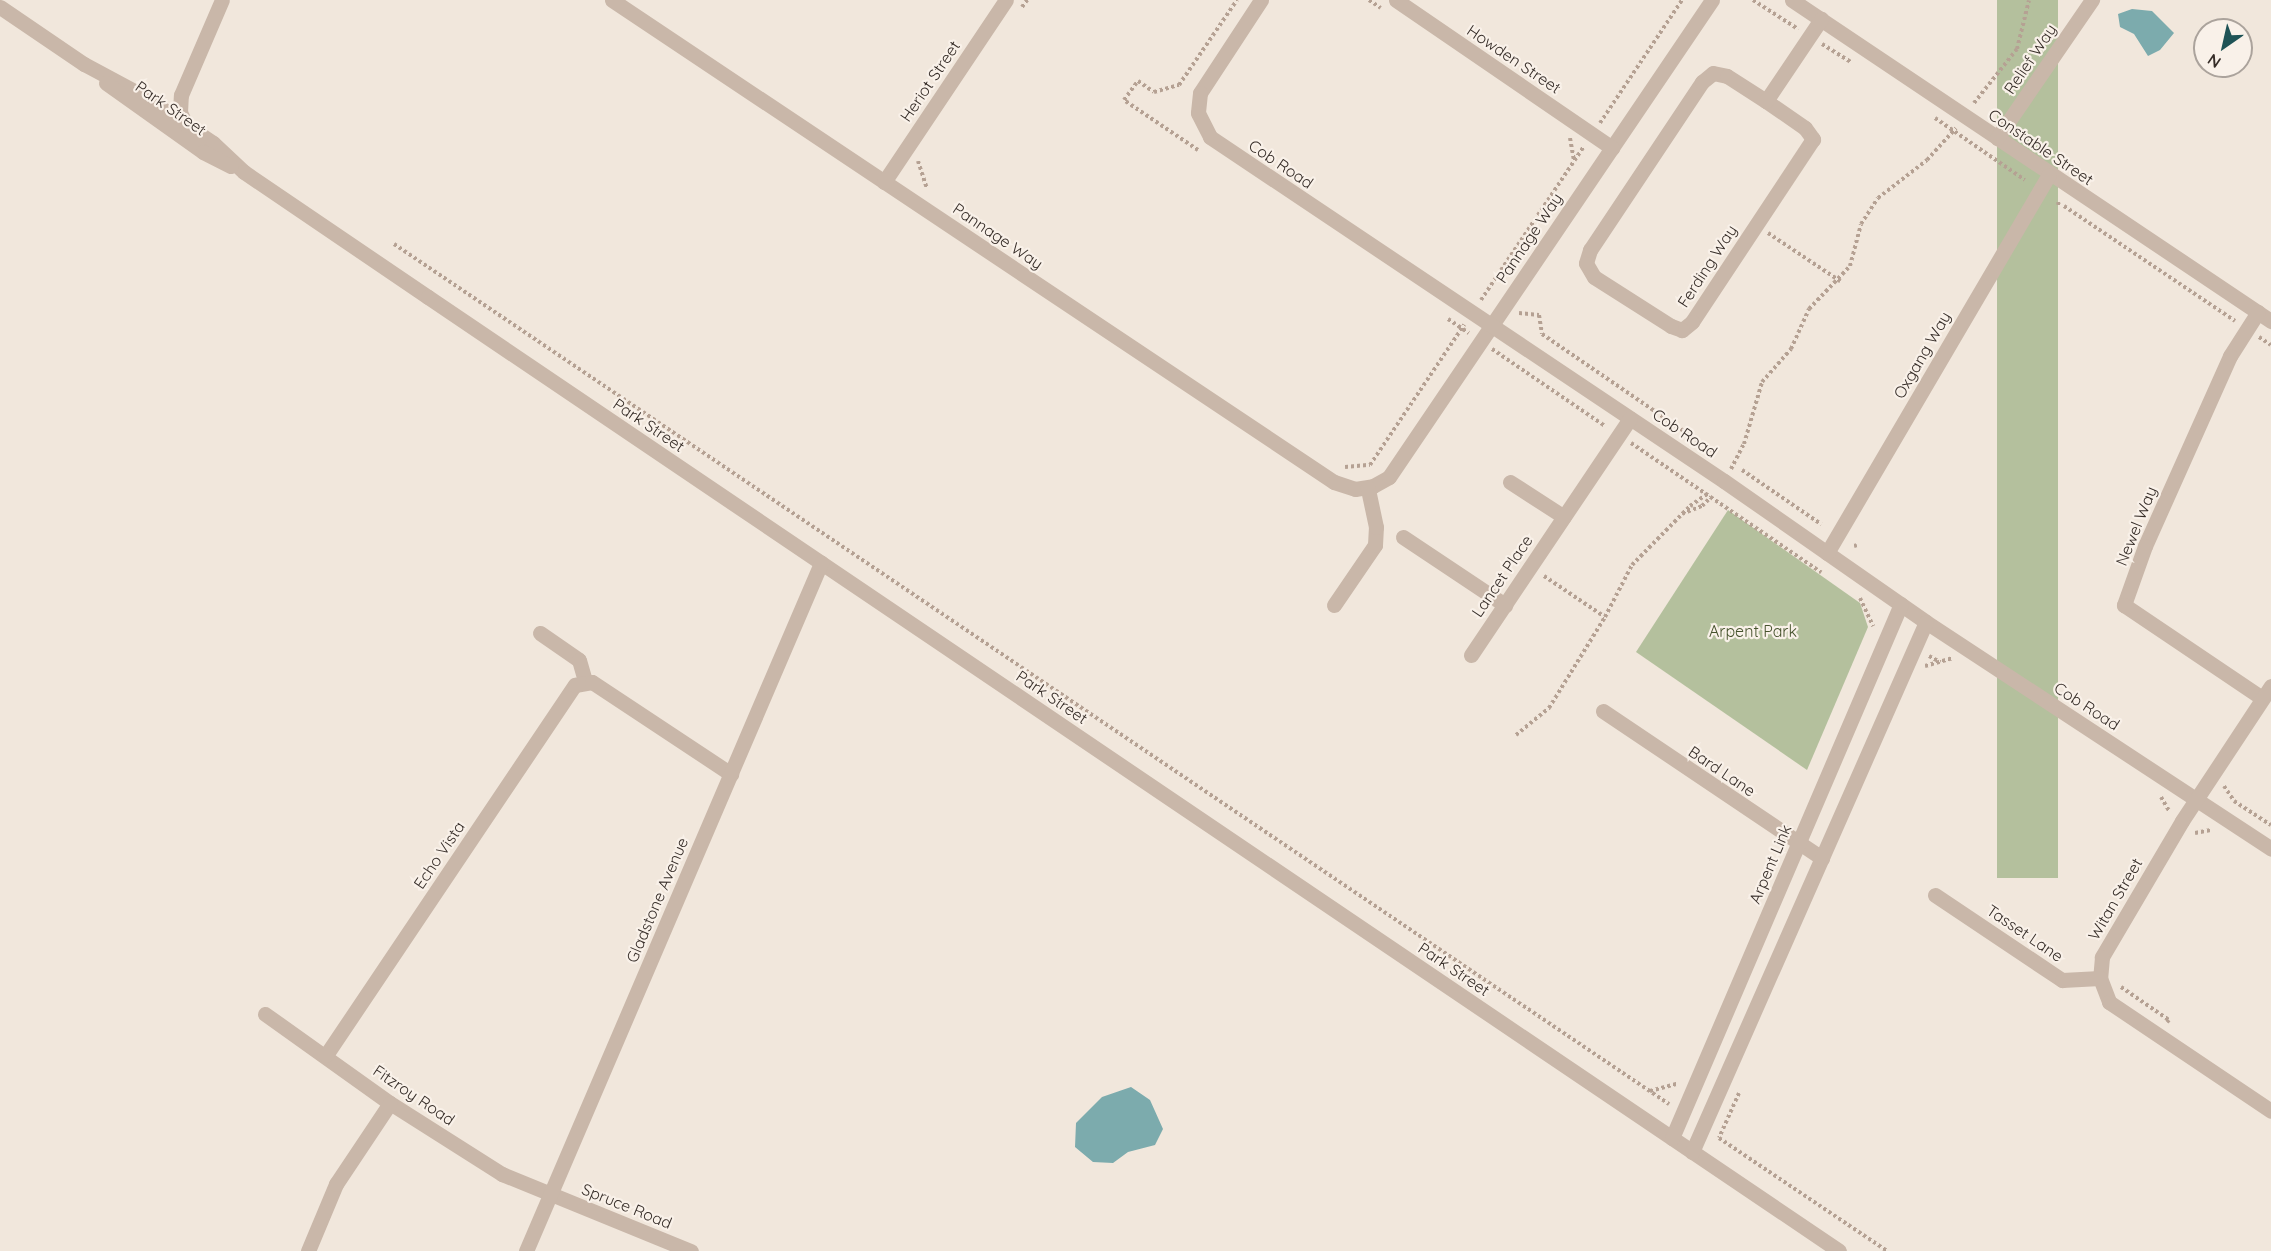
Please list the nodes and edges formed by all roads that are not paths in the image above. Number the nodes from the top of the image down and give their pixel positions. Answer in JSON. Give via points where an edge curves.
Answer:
{"nodes":[{"id":1,"x":222,"y":0,"type":"edge"},
{"id":2,"x":612,"y":0,"type":"edge"},
{"id":3,"x":1006,"y":0,"type":"edge"},
{"id":4,"x":1261,"y":0,"type":"edge"},
{"id":5,"x":1396,"y":0,"type":"edge"},
{"id":6,"x":1712,"y":0,"type":"edge"},
{"id":7,"x":1792,"y":0,"type":"edge"},
{"id":8,"x":2092,"y":0,"type":"edge"},
{"id":9,"x":0,"y":7,"type":"edge"},
{"id":10,"x":1821,"y":19,"type":"junction"},
{"id":11,"x":84,"y":64,"type":"junction"},
{"id":12,"x":1766,"y":101,"type":"junction"},
{"id":13,"x":186,"y":125,"type":"junction"},
{"id":14,"x":1997,"y":138,"type":"junction"},
{"id":15,"x":1612,"y":148,"type":"junction"},
{"id":16,"x":244,"y":172,"type":"junction"},
{"id":17,"x":2049,"y":175,"type":"junction"},
{"id":18,"x":884,"y":182,"type":"junction"},
{"id":19,"x":2265,"y":317,"type":"edge"},
{"id":20,"x":1492,"y":325,"type":"junction"},
{"id":21,"x":1630,"y":418,"type":"junction"},
{"id":22,"x":1510,"y":482,"type":"dead end"},
{"id":23,"x":1368,"y":488,"type":"junction"},
{"id":24,"x":1564,"y":517,"type":"junction"},
{"id":25,"x":1404,"y":537,"type":"dead end"},
{"id":26,"x":1827,"y":552,"type":"junction"},
{"id":27,"x":821,"y":563,"type":"junction"},
{"id":28,"x":1334,"y":604,"type":"dead end"},
{"id":29,"x":1901,"y":604,"type":"junction"},
{"id":30,"x":1505,"y":605,"type":"junction"},
{"id":31,"x":1926,"y":622,"type":"junction"},
{"id":32,"x":540,"y":633,"type":"dead end"},
{"id":33,"x":1471,"y":655,"type":"dead end"},
{"id":34,"x":585,"y":681,"type":"junction"},
{"id":35,"x":2267,"y":692,"type":"edge"},
{"id":36,"x":1603,"y":711,"type":"dead end"},
{"id":37,"x":731,"y":774,"type":"junction"},
{"id":38,"x":2197,"y":799,"type":"junction"},
{"id":39,"x":1798,"y":844,"type":"junction"},
{"id":40,"x":2271,"y":849,"type":"edge"},
{"id":41,"x":1822,"y":858,"type":"junction"},
{"id":42,"x":1935,"y":895,"type":"dead end"},
{"id":43,"x":2100,"y":978,"type":"junction"},
{"id":44,"x":265,"y":1014,"type":"dead end"},
{"id":45,"x":326,"y":1055,"type":"junction"},
{"id":46,"x":390,"y":1103,"type":"junction"},
{"id":47,"x":2271,"y":1111,"type":"edge"},
{"id":48,"x":1672,"y":1138,"type":"junction"},
{"id":49,"x":1692,"y":1152,"type":"junction"},
{"id":50,"x":551,"y":1194,"type":"junction"},
{"id":51,"x":308,"y":1251,"type":"edge"},
{"id":52,"x":526,"y":1251,"type":"edge"},
{"id":53,"x":691,"y":1251,"type":"edge"},
{"id":54,"x":1839,"y":1251,"type":"edge"}],
"edges":[{"from":1,"to":13,"type":"street","via":[[182,95],[180,112]]},
{"from":2,"to":18,"type":"street","name":"Pannage Way"},
{"from":3,"to":18,"type":"street","name":"Heriot Street"},
{"from":4,"to":20,"type":"street","name":"Cob Road","via":[[1200,93],[1197,113],[1205,130],[1217,143]]},
{"from":5,"to":15,"type":"street","name":"Howden Street"},
{"from":6,"to":15,"type":"street","name":"Pannage Way"},
{"from":7,"to":10,"type":"street","name":"Constable Street"},
{"from":8,"to":14,"type":"street","name":"Relief Way"},
{"from":9,"to":11,"type":"street","name":"Park Street"},
{"from":10,"to":12,"type":"street"},
{"from":10,"to":14,"type":"street","name":"Constable Street"},
{"from":11,"to":13,"type":"street","name":"Park Street","via":[[140,93]]},
{"from":11,"to":16,"type":"street","name":"Park Street","via":[[132,105],[203,152]]},
{"from":12,"to":12,"type":"street","name":"Ferding Way","via":[[1727,76],[1713,73],[1702,82],[1590,250],[1586,262],[1594,277],[1671,326],[1683,330],[1692,322],[1813,139],[1805,128]]},
{"from":13,"to":16,"type":"street","name":"Park Street"},
{"from":14,"to":17,"type":"street","name":"Constable Street"},
{"from":15,"to":20,"type":"street","name":"Pannage Way"},
{"from":16,"to":27,"type":"street","name":"Park Street"},
{"from":17,"to":19,"type":"street","name":"Constable Street"},
{"from":17,"to":26,"type":"street","name":"Oxgang Way"},
{"from":18,"to":23,"type":"street","name":"Pannage Way","via":[[1334,482],[1355,489]]},
{"from":19,"to":35,"type":"street","name":"Newel Way","via":[[2230,356],[2154,525],[2124,605]]},
{"from":20,"to":21,"type":"street","name":"Cob Road"},
{"from":20,"to":23,"type":"street","name":"Pannage Way","via":[[1389,477]]},
{"from":21,"to":24,"type":"street","name":"Lancet Place"},
{"from":21,"to":26,"type":"street","name":"Cob Road"},
{"from":22,"to":24,"type":"street"},
{"from":23,"to":28,"type":"street","via":[[1376,527],[1375,545]]},
{"from":24,"to":30,"type":"street","name":"Lancet Place"},
{"from":25,"to":30,"type":"street"},
{"from":26,"to":29,"type":"street","name":"Cob Road"},
{"from":27,"to":37,"type":"street","name":"Gladstone Avenue"},
{"from":27,"to":48,"type":"street","name":"Park Street"},
{"from":29,"to":31,"type":"street","name":"Cob Road"},
{"from":29,"to":39,"type":"street","name":"Arpent Link"},
{"from":30,"to":33,"type":"street","name":"Lancet Place"},
{"from":31,"to":38,"type":"street","name":"Cob Road"},
{"from":31,"to":41,"type":"street"},
{"from":32,"to":34,"type":"street","via":[[579,660]]},
{"from":34,"to":37,"type":"street"},
{"from":34,"to":45,"type":"street","name":"Echo Vista","via":[[575,685]]},
{"from":35,"to":38,"type":"street","name":"Witan Street"},
{"from":36,"to":39,"type":"street","name":"Bard Lane"},
{"from":37,"to":50,"type":"street","name":"Gladstone Avenue"},
{"from":38,"to":40,"type":"street","name":"Cob Road"},
{"from":38,"to":43,"type":"street","name":"Witan Street","via":[[2185,828],[2102,957]]},
{"from":39,"to":41,"type":"street","name":"Bard Lane"},
{"from":39,"to":48,"type":"street","name":"Arpent Link"},
{"from":41,"to":49,"type":"street"},
{"from":42,"to":43,"type":"street","name":"Tasset Lane","via":[[2062,980]]},
{"from":43,"to":47,"type":"street","via":[[2109,1002]]},
{"from":44,"to":45,"type":"street","name":"Fitzroy Road"},
{"from":45,"to":46,"type":"street","name":"Fitzroy Road"},
{"from":46,"to":50,"type":"street","name":"Fitzroy Road","via":[[502,1174]]},
{"from":46,"to":51,"type":"street","via":[[336,1184]]},
{"from":48,"to":49,"type":"street","name":"Park Street"},
{"from":49,"to":54,"type":"street","name":"Park Street"},
{"from":50,"to":52,"type":"street","name":"Gladstone Avenue"},
{"from":50,"to":53,"type":"street","name":"Spruce Road"}]}
